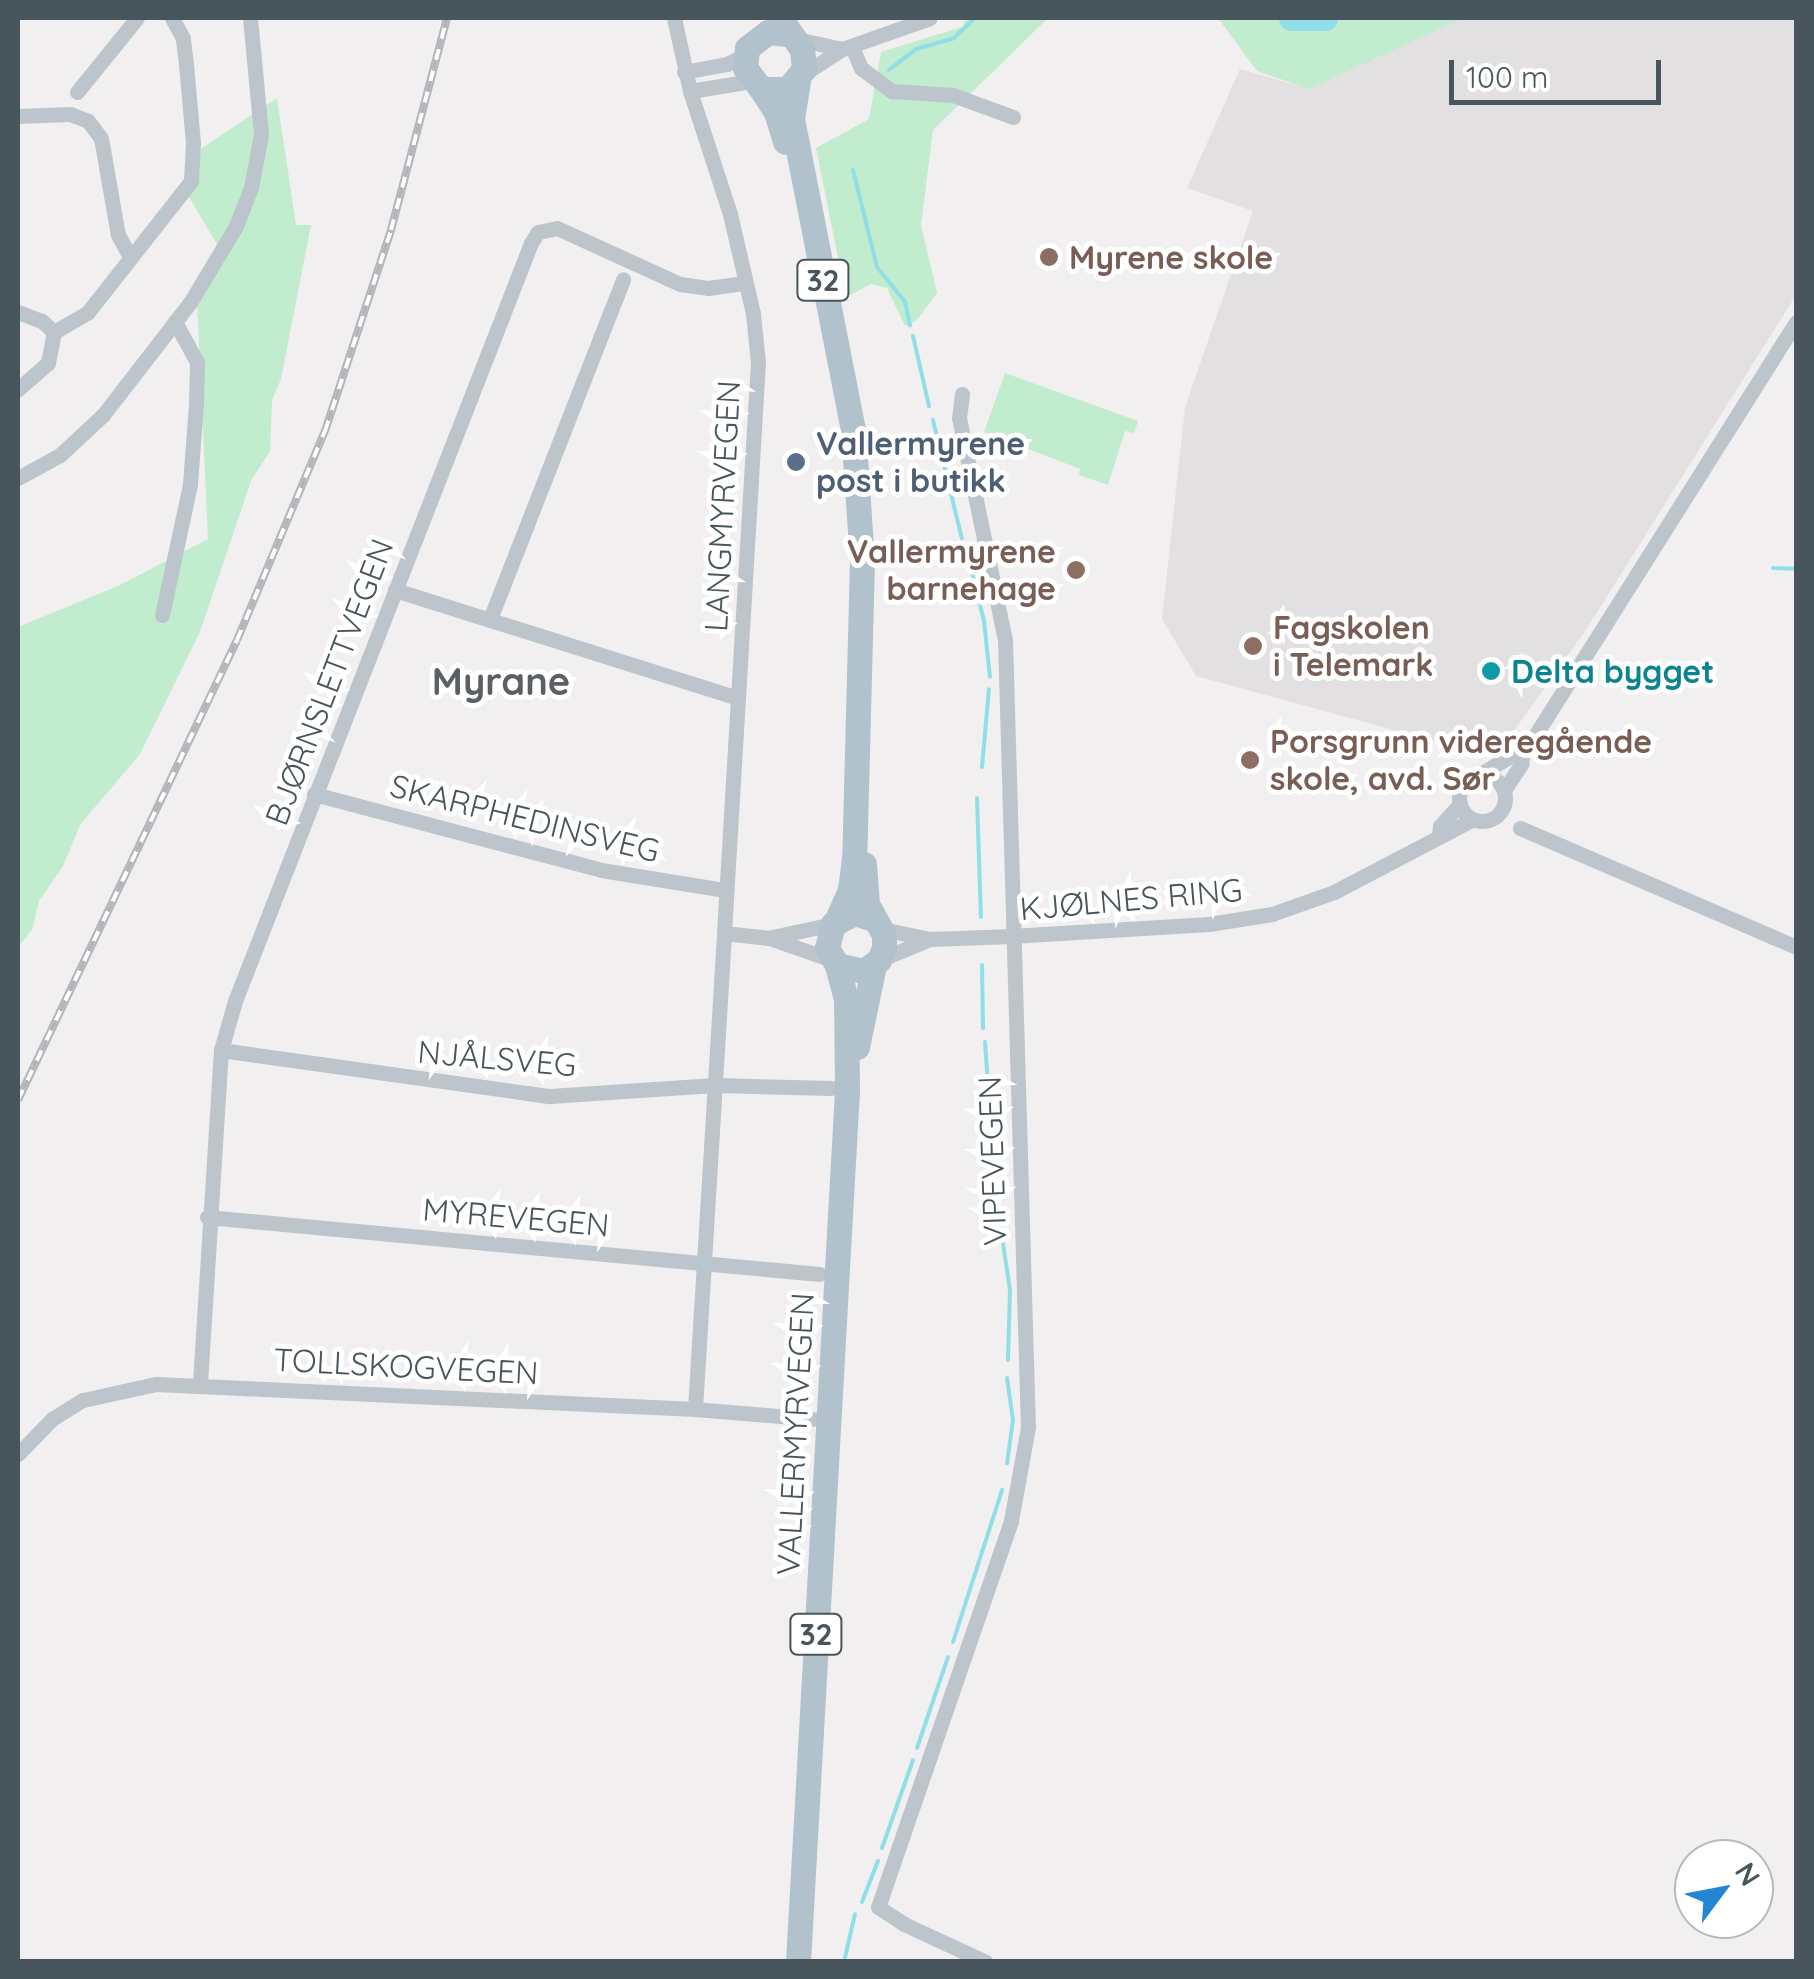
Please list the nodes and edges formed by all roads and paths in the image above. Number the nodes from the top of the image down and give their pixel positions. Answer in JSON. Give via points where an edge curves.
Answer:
{"nodes":[{"id":1,"x":137,"y":18,"type":"edge"},
{"id":2,"x":172,"y":18,"type":"edge"},
{"id":3,"x":250,"y":18,"type":"edge"},
{"id":4,"x":674,"y":18,"type":"edge"},
{"id":5,"x":930,"y":18,"type":"edge"},
{"id":6,"x":787,"y":30,"type":"edge"},
{"id":7,"x":753,"y":37,"type":"edge"},
{"id":8,"x":847,"y":48,"type":"junction"},
{"id":9,"x":684,"y":72,"type":"junction"},
{"id":10,"x":800,"y":78,"type":"junction"},
{"id":11,"x":756,"y":85,"type":"junction"},
{"id":12,"x":690,"y":91,"type":"junction"},
{"id":13,"x":78,"y":92,"type":"dead end"},
{"id":14,"x":18,"y":116,"type":"edge"},
{"id":15,"x":1014,"y":117,"type":"dead end"},
{"id":16,"x":131,"y":258,"type":"junction"},
{"id":17,"x":623,"y":279,"type":"dead end"},
{"id":18,"x":746,"y":284,"type":"junction"},
{"id":19,"x":18,"y":312,"type":"edge"},
{"id":20,"x":175,"y":322,"type":"junction"},
{"id":21,"x":1796,"y":322,"type":"edge"},
{"id":22,"x":54,"y":332,"type":"junction"},
{"id":23,"x":18,"y":389,"type":"edge"},
{"id":24,"x":962,"y":394,"type":"dead end"},
{"id":25,"x":18,"y":478,"type":"edge"},
{"id":26,"x":856,"y":480,"type":"junction"},
{"id":27,"x":395,"y":590,"type":"junction"},
{"id":28,"x":162,"y":614,"type":"dead end"},
{"id":29,"x":490,"y":619,"type":"junction"},
{"id":30,"x":862,"y":651,"type":"junction"},
{"id":31,"x":737,"y":698,"type":"junction"},
{"id":32,"x":1523,"y":751,"type":"junction"},
{"id":33,"x":1482,"y":773,"type":"junction"},
{"id":34,"x":1505,"y":790,"type":"junction"},
{"id":35,"x":314,"y":794,"type":"junction"},
{"id":36,"x":1460,"y":804,"type":"junction"},
{"id":37,"x":1472,"y":820,"type":"junction"},
{"id":38,"x":1520,"y":828,"type":"dead end"},
{"id":39,"x":1438,"y":835,"type":"junction"},
{"id":40,"x":724,"y":890,"type":"junction"},
{"id":41,"x":835,"y":921,"type":"junction"},
{"id":42,"x":878,"y":924,"type":"junction"},
{"id":43,"x":724,"y":933,"type":"junction"},
{"id":44,"x":1012,"y":936,"type":"junction"},
{"id":45,"x":768,"y":938,"type":"junction"},
{"id":46,"x":930,"y":939,"type":"junction"},
{"id":47,"x":1796,"y":947,"type":"edge"},
{"id":48,"x":835,"y":962,"type":"junction"},
{"id":49,"x":877,"y":962,"type":"junction"},
{"id":50,"x":221,"y":1050,"type":"junction"},
{"id":51,"x":715,"y":1085,"type":"junction"},
{"id":52,"x":839,"y":1089,"type":"junction"},
{"id":53,"x":208,"y":1216,"type":"junction"},
{"id":54,"x":706,"y":1261,"type":"junction"},
{"id":55,"x":819,"y":1274,"type":"dead end"},
{"id":56,"x":200,"y":1384,"type":"junction"},
{"id":57,"x":696,"y":1409,"type":"junction"},
{"id":58,"x":813,"y":1420,"type":"dead end"},
{"id":59,"x":18,"y":1454,"type":"edge"},
{"id":60,"x":798,"y":1962,"type":"edge"},
{"id":61,"x":986,"y":1962,"type":"edge"}],
"edges":[{"from":1,"to":13,"type":"street"},
{"from":2,"to":16,"type":"street","via":[[186,64],[191,181]]},
{"from":3,"to":20,"type":"street","via":[[262,112],[256,169],[236,226]]},
{"from":4,"to":9,"type":"street","name":"LANGMYRVEGEN"},
{"from":5,"to":8,"type":"street"},
{"from":6,"to":7,"type":"main road"},
{"from":6,"to":8,"type":"street"},
{"from":6,"to":10,"type":"main road","number":"32","via":[[804,55]]},
{"from":7,"to":9,"type":"street","via":[[727,64]]},
{"from":7,"to":11,"type":"main road","number":"32"},
{"from":8,"to":10,"type":"street"},
{"from":8,"to":15,"type":"street","via":[[884,88],[953,96]]},
{"from":9,"to":12,"type":"street","name":"LANGMYRVEGEN"},
{"from":10,"to":11,"type":"main road","via":[[782,91]]},
{"from":10,"to":26,"type":"main road","number":"32","via":[[792,119],[854,429]]},
{"from":11,"to":12,"type":"street"},
{"from":11,"to":26,"type":"main road","number":"32","via":[[783,134]]},
{"from":12,"to":18,"type":"street","name":"LANGMYRVEGEN","via":[[724,189]]},
{"from":14,"to":16,"type":"street","via":[[70,114],[88,121],[101,138],[118,235]]},
{"from":16,"to":22,"type":"street","via":[[88,312]]},
{"from":17,"to":29,"type":"street"},
{"from":18,"to":27,"type":"street","name":"BJØRNSLETTVEGEN","via":[[680,284],[557,228],[538,232]]},
{"from":18,"to":31,"type":"street","name":"LANGMYRVEGEN","via":[[758,362]]},
{"from":19,"to":22,"type":"street"},
{"from":20,"to":25,"type":"street","via":[[83,436]]},
{"from":20,"to":28,"type":"street","via":[[197,362],[196,405],[190,484]]},
{"from":21,"to":32,"type":"street"},
{"from":22,"to":23,"type":"street","via":[[48,363]]},
{"from":24,"to":44,"type":"street","name":"VIPEVEGEN","via":[[959,418],[1006,640]]},
{"from":26,"to":30,"type":"main road","number":"32"},
{"from":27,"to":29,"type":"street"},
{"from":27,"to":35,"type":"street","name":"BJØRNSLETTVEGEN"},
{"from":29,"to":31,"type":"street"},
{"from":30,"to":41,"type":"main road","number":"32","via":[[852,875]]},
{"from":30,"to":42,"type":"main road","number":"32","via":[[868,728],[864,875]]},
{"from":31,"to":40,"type":"street","name":"LANGMYRVEGEN"},
{"from":32,"to":33,"type":"street"},
{"from":32,"to":34,"type":"street"},
{"from":33,"to":34,"type":"street"},
{"from":33,"to":36,"type":"street","via":[[1464,784]]},
{"from":34,"to":37,"type":"street","via":[[1499,814]]},
{"from":35,"to":40,"type":"street","name":"SKARPHEDINSVEG","via":[[601,870]]},
{"from":35,"to":50,"type":"street","name":"BJØRNSLETTVEGEN"},
{"from":36,"to":37,"type":"street"},
{"from":36,"to":39,"type":"street","name":"KJØLNES RING"},
{"from":37,"to":39,"type":"street","name":"KJØLNES RING"},
{"from":38,"to":47,"type":"street"},
{"from":39,"to":44,"type":"street","name":"KJØLNES RING","via":[[1352,883],[1272,914]]},
{"from":40,"to":43,"type":"street","name":"LANGMYRVEGEN"},
{"from":41,"to":42,"type":"main road","via":[[855,913]]},
{"from":41,"to":45,"type":"street"},
{"from":41,"to":48,"type":"main road","number":"32","via":[[826,941]]},
{"from":42,"to":46,"type":"street","name":"KJØLNES RING"},
{"from":42,"to":49,"type":"main road","number":"32","via":[[885,942]]},
{"from":43,"to":45,"type":"street"},
{"from":43,"to":51,"type":"street","name":"LANGMYRVEGEN"},
{"from":44,"to":46,"type":"street","name":"KJØLNES RING"},
{"from":44,"to":61,"type":"street","name":"VIPEVEGEN","via":[[1029,1403],[1022,1482],[878,1907]]},
{"from":45,"to":48,"type":"street"},
{"from":46,"to":49,"type":"street","name":"KJØLNES RING"},
{"from":48,"to":49,"type":"main road","via":[[856,971]]},
{"from":48,"to":52,"type":"main road","name":"VALLERMYRVEGEN","number":"32","via":[[846,999]]},
{"from":49,"to":52,"type":"main road","name":"VALLERMYRVEGEN","number":"32"},
{"from":50,"to":51,"type":"street","name":"NJÅLSVEG","via":[[550,1096]]},
{"from":50,"to":53,"type":"street","name":"BJØRNSLETTVEGEN"},
{"from":51,"to":52,"type":"street","name":"NJÅLSVEG"},
{"from":51,"to":54,"type":"street","name":"LANGMYRVEGEN"},
{"from":52,"to":60,"type":"main road","name":"VALLERMYRVEGEN","number":"32"},
{"from":53,"to":54,"type":"street","name":"MYREVEGEN"},
{"from":53,"to":56,"type":"street","name":"BJØRNSLETTVEGEN"},
{"from":54,"to":55,"type":"street","name":"MYREVEGEN"},
{"from":54,"to":57,"type":"street","name":"LANGMYRVEGEN"},
{"from":56,"to":57,"type":"street","name":"TOLLSKOGVEGEN"},
{"from":56,"to":59,"type":"street","name":"TOLLSKOGVEGEN","via":[[156,1384],[83,1400],[52,1419]]},
{"from":57,"to":58,"type":"street","name":"TOLLSKOGVEGEN"}]}
